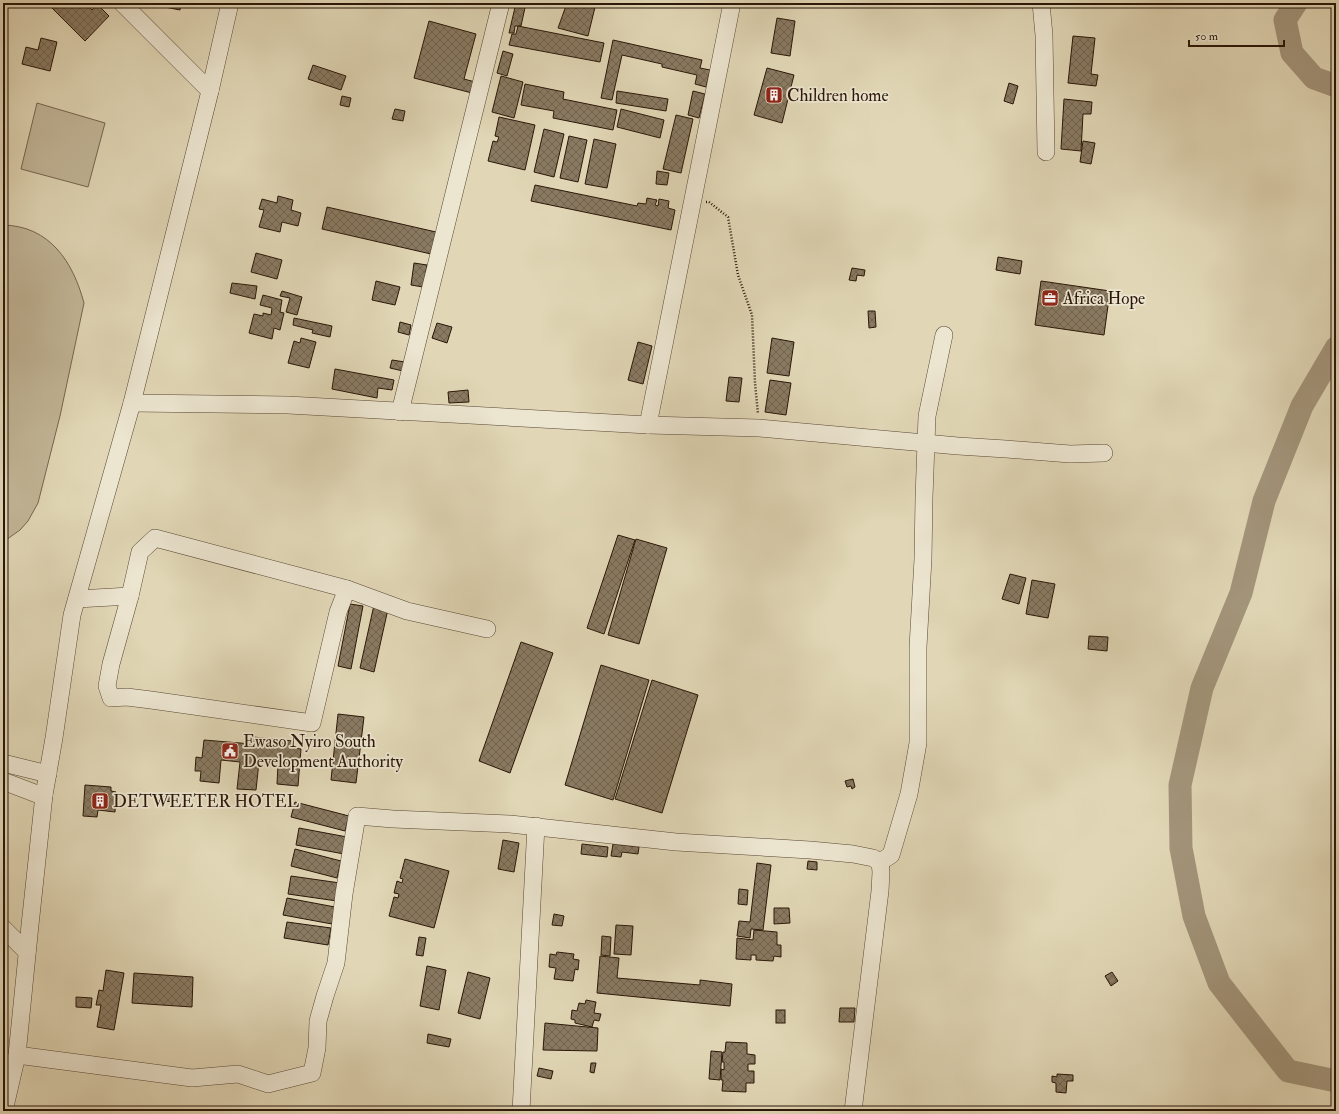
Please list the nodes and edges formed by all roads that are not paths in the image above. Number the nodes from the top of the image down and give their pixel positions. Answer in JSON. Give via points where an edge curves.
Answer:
{"nodes":[{"id":1,"x":122,"y":3,"type":"edge"},
{"id":2,"x":230,"y":3,"type":"edge"},
{"id":3,"x":502,"y":3,"type":"edge"},
{"id":4,"x":732,"y":3,"type":"edge"},
{"id":5,"x":1041,"y":3,"type":"edge"},
{"id":6,"x":210,"y":91,"type":"junction"},
{"id":7,"x":1046,"y":152,"type":"dead end"},
{"id":8,"x":944,"y":335,"type":"dead end"},
{"id":9,"x":132,"y":403,"type":"junction"},
{"id":10,"x":400,"y":412,"type":"junction"},
{"id":11,"x":648,"y":425,"type":"junction"},
{"id":12,"x":926,"y":443,"type":"junction"},
{"id":13,"x":1104,"y":453,"type":"dead end"},
{"id":14,"x":347,"y":589,"type":"junction"},
{"id":15,"x":130,"y":596,"type":"junction"},
{"id":16,"x":76,"y":598,"type":"junction"},
{"id":17,"x":487,"y":629,"type":"dead end"},
{"id":18,"x":3,"y":762,"type":"edge"},
{"id":19,"x":48,"y":774,"type":"junction"},
{"id":20,"x":3,"y":781,"type":"edge"},
{"id":21,"x":44,"y":795,"type":"junction"},
{"id":22,"x":536,"y":826,"type":"junction"},
{"id":23,"x":880,"y":862,"type":"junction"},
{"id":24,"x":3,"y":928,"type":"edge"},
{"id":25,"x":27,"y":952,"type":"junction"},
{"id":26,"x":17,"y":1055,"type":"junction"},
{"id":27,"x":4,"y":1111,"type":"edge"},
{"id":28,"x":522,"y":1111,"type":"edge"},
{"id":29,"x":853,"y":1111,"type":"edge"}],
"edges":[{"from":1,"to":6,"type":"street"},
{"from":2,"to":6,"type":"street"},
{"from":3,"to":10,"type":"street"},
{"from":4,"to":11,"type":"street"},
{"from":5,"to":7,"type":"street"},
{"from":6,"to":9,"type":"street"},
{"from":8,"to":12,"type":"street","via":[[927,416]]},
{"from":9,"to":10,"type":"street","via":[[288,405]]},
{"from":9,"to":16,"type":"street"},
{"from":10,"to":11,"type":"street"},
{"from":11,"to":12,"type":"street","via":[[759,428]]},
{"from":12,"to":13,"type":"street","via":[[1070,454]]},
{"from":12,"to":23,"type":"street","via":[[918,647],[918,743],[909,794],[891,855]]},
{"from":14,"to":15,"type":"street","via":[[155,538],[140,552]]},
{"from":14,"to":15,"type":"street","via":[[338,612],[312,723],[151,700],[111,698],[107,686],[111,664]]},
{"from":14,"to":17,"type":"street","via":[[407,610]]},
{"from":15,"to":16,"type":"street"},
{"from":16,"to":19,"type":"street"},
{"from":18,"to":19,"type":"street"},
{"from":19,"to":21,"type":"street"},
{"from":20,"to":21,"type":"street"},
{"from":21,"to":25,"type":"street"},
{"from":22,"to":23,"type":"street","via":[[676,842],[853,854]]},
{"from":22,"to":26,"type":"street","via":[[357,816],[336,963],[318,1021],[317,1048],[312,1073],[268,1084],[238,1074],[192,1078]]},
{"from":22,"to":28,"type":"street"},
{"from":23,"to":29,"type":"street","via":[[880,891]]},
{"from":24,"to":25,"type":"street"},
{"from":25,"to":26,"type":"street"},
{"from":26,"to":27,"type":"street"}]}
